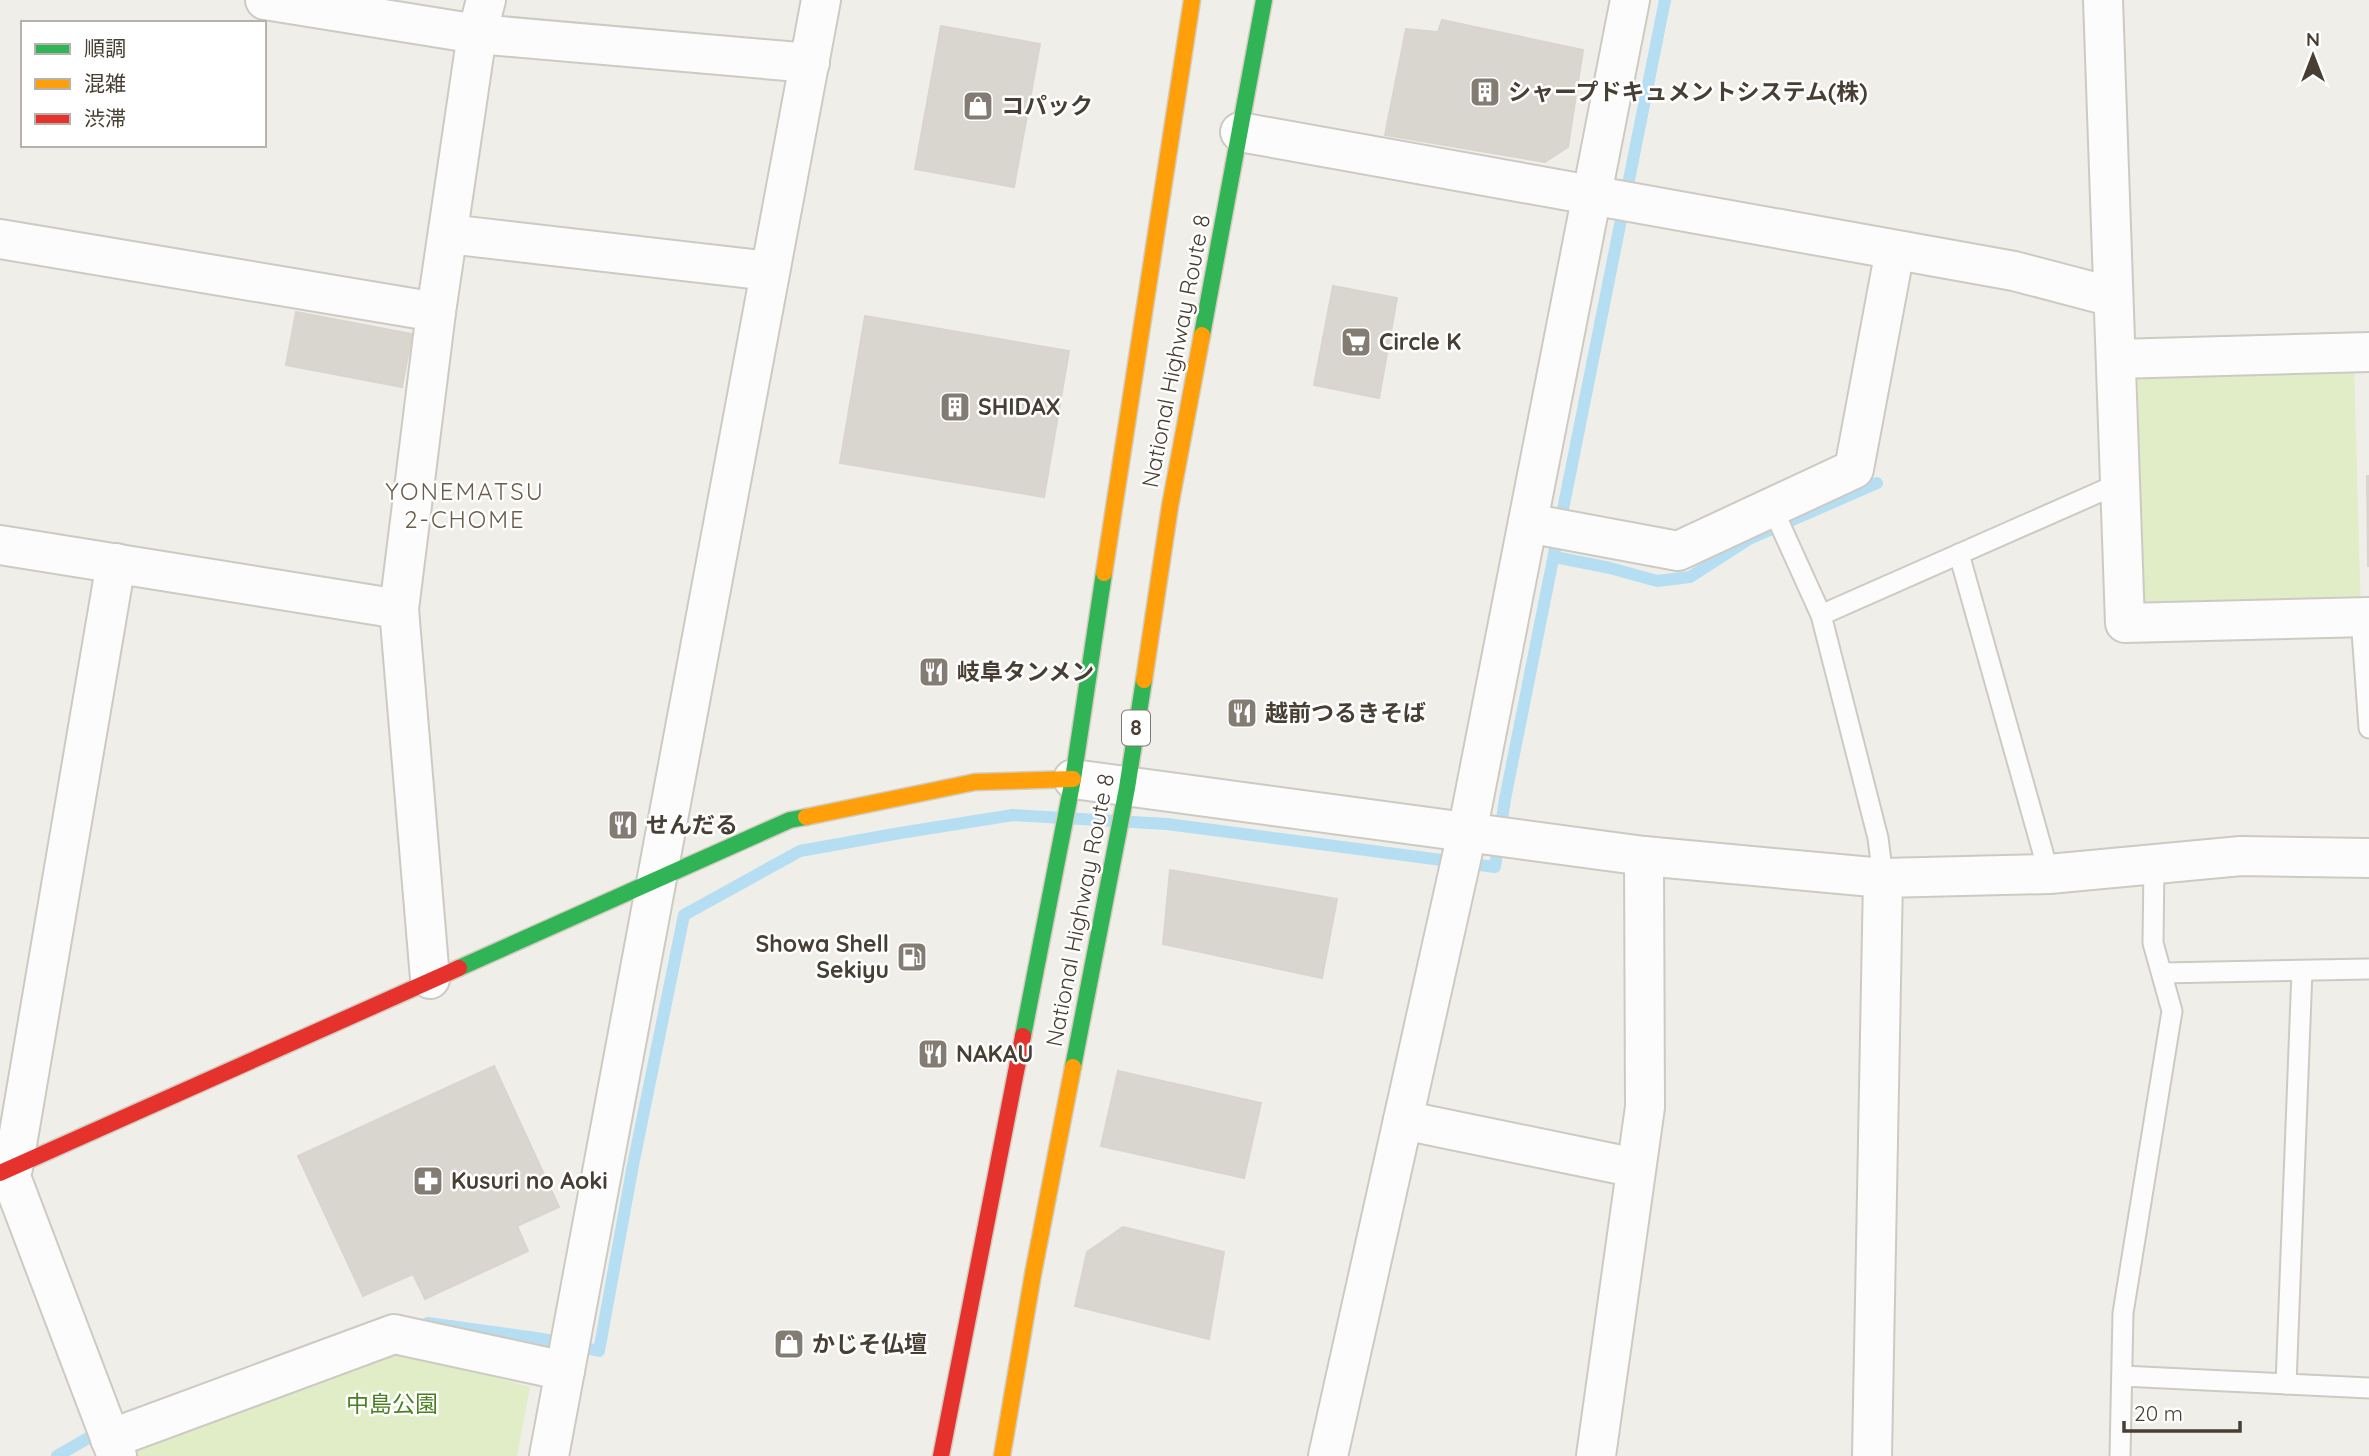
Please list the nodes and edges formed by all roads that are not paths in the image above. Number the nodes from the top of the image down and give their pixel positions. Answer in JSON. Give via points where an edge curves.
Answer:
{"nodes":[{"id":1,"x":265,"y":0,"type":"edge"},
{"id":2,"x":821,"y":0,"type":"edge"},
{"id":3,"x":1192,"y":0,"type":"edge"},
{"id":4,"x":1264,"y":0,"type":"edge"},
{"id":5,"x":1630,"y":0,"type":"edge"},
{"id":6,"x":2103,"y":0,"type":"edge"},
{"id":7,"x":482,"y":17,"type":"edge"},
{"id":8,"x":810,"y":63,"type":"junction"},
{"id":9,"x":1240,"y":132,"type":"junction"},
{"id":10,"x":1592,"y":196,"type":"junction"},
{"id":11,"x":448,"y":234,"type":"junction"},
{"id":12,"x":0,"y":239,"type":"edge"},
{"id":13,"x":1895,"y":250,"type":"junction"},
{"id":14,"x":770,"y":271,"type":"junction"},
{"id":15,"x":2113,"y":297,"type":"junction"},
{"id":16,"x":436,"y":312,"type":"junction"},
{"id":17,"x":2369,"y":352,"type":"edge"},
{"id":18,"x":2116,"y":359,"type":"junction"},
{"id":19,"x":2120,"y":483,"type":"junction"},
{"id":20,"x":1772,"y":507,"type":"junction"},
{"id":21,"x":1528,"y":523,"type":"junction"},
{"id":22,"x":0,"y":545,"type":"edge"},
{"id":23,"x":1959,"y":554,"type":"junction"},
{"id":24,"x":116,"y":564,"type":"junction"},
{"id":25,"x":399,"y":609,"type":"junction"},
{"id":26,"x":1821,"y":615,"type":"junction"},
{"id":27,"x":2365,"y":617,"type":"edge"},
{"id":28,"x":2369,"y":728,"type":"edge"},
{"id":29,"x":1073,"y":779,"type":"junction"},
{"id":30,"x":1127,"y":788,"type":"junction"},
{"id":31,"x":1467,"y":833,"type":"junction"},
{"id":32,"x":1644,"y":856,"type":"junction"},
{"id":33,"x":2369,"y":858,"type":"edge"},
{"id":34,"x":2154,"y":864,"type":"junction"},
{"id":35,"x":2049,"y":874,"type":"junction"},
{"id":36,"x":1883,"y":878,"type":"junction"},
{"id":37,"x":657,"y":880,"type":"junction"},
{"id":38,"x":2369,"y":969,"type":"edge"},
{"id":39,"x":2302,"y":971,"type":"junction"},
{"id":40,"x":2162,"y":973,"type":"junction"},
{"id":41,"x":430,"y":979,"type":"junction"},
{"id":42,"x":1404,"y":1120,"type":"junction"},
{"id":43,"x":1636,"y":1168,"type":"junction"},
{"id":44,"x":7,"y":1170,"type":"edge"},
{"id":45,"x":565,"y":1371,"type":"junction"},
{"id":46,"x":2122,"y":1376,"type":"junction"},
{"id":47,"x":2286,"y":1384,"type":"junction"},
{"id":48,"x":2369,"y":1388,"type":"edge"},
{"id":49,"x":113,"y":1447,"type":"edge"},
{"id":50,"x":549,"y":1456,"type":"edge"},
{"id":51,"x":941,"y":1456,"type":"edge"},
{"id":52,"x":1002,"y":1456,"type":"edge"},
{"id":53,"x":1328,"y":1456,"type":"edge"},
{"id":54,"x":1596,"y":1456,"type":"edge"},
{"id":55,"x":1872,"y":1456,"type":"edge"},
{"id":56,"x":2120,"y":1456,"type":"edge"}],
"edges":[{"from":1,"to":7,"type":"street"},
{"from":2,"to":8,"type":"street"},
{"from":3,"to":29,"type":"main road","name":"National Highway Route 8"},
{"from":4,"to":9,"type":"main road","name":"National Highway Route 8","number":"8"},
{"from":5,"to":10,"type":"street"},
{"from":6,"to":15,"type":"street"},
{"from":7,"to":8,"type":"street"},
{"from":7,"to":11,"type":"street"},
{"from":8,"to":14,"type":"street"},
{"from":9,"to":10,"type":"street"},
{"from":9,"to":30,"type":"main road","name":"National Highway Route 8","number":"8","via":[[1170,506]]},
{"from":10,"to":13,"type":"street"},
{"from":10,"to":21,"type":"street"},
{"from":11,"to":14,"type":"street"},
{"from":11,"to":16,"type":"street"},
{"from":12,"to":16,"type":"street"},
{"from":13,"to":15,"type":"street","via":[[2014,271]]},
{"from":13,"to":20,"type":"street","via":[[1854,469]]},
{"from":14,"to":37,"type":"street"},
{"from":15,"to":18,"type":"street"},
{"from":16,"to":25,"type":"street"},
{"from":17,"to":18,"type":"street"},
{"from":18,"to":19,"type":"street"},
{"from":19,"to":23,"type":"lane"},
{"from":19,"to":27,"type":"street","via":[[2125,623]]},
{"from":20,"to":21,"type":"street","via":[[1678,551]]},
{"from":20,"to":26,"type":"lane"},
{"from":21,"to":31,"type":"street"},
{"from":22,"to":24,"type":"street"},
{"from":23,"to":26,"type":"lane"},
{"from":23,"to":35,"type":"lane"},
{"from":24,"to":25,"type":"street"},
{"from":24,"to":44,"type":"street"},
{"from":25,"to":41,"type":"street"},
{"from":26,"to":36,"type":"lane","via":[[1878,838]]},
{"from":27,"to":28,"type":"lane"},
{"from":29,"to":30,"type":"street"},
{"from":29,"to":37,"type":"main road","via":[[975,782],[790,820]]},
{"from":29,"to":51,"type":"main road","name":"National Highway Route 8"},
{"from":30,"to":31,"type":"street"},
{"from":30,"to":52,"type":"main road","name":"National Highway Route 8","number":"8"},
{"from":31,"to":32,"type":"street"},
{"from":31,"to":42,"type":"street"},
{"from":32,"to":36,"type":"street"},
{"from":32,"to":43,"type":"street","via":[[1644,1107]]},
{"from":33,"to":34,"type":"street","via":[[2241,856]]},
{"from":34,"to":35,"type":"street"},
{"from":34,"to":40,"type":"lane","via":[[2153,943]]},
{"from":35,"to":36,"type":"street"},
{"from":36,"to":55,"type":"street"},
{"from":37,"to":41,"type":"main road"},
{"from":37,"to":45,"type":"street"},
{"from":38,"to":39,"type":"lane"},
{"from":39,"to":40,"type":"lane"},
{"from":39,"to":47,"type":"lane"},
{"from":40,"to":46,"type":"lane","via":[[2172,1011],[2123,1313]]},
{"from":41,"to":44,"type":"main road"},
{"from":42,"to":43,"type":"street"},
{"from":42,"to":53,"type":"street"},
{"from":43,"to":54,"type":"street"},
{"from":44,"to":49,"type":"street"},
{"from":45,"to":49,"type":"street","via":[[394,1334]]},
{"from":45,"to":50,"type":"street"},
{"from":46,"to":47,"type":"lane"},
{"from":46,"to":56,"type":"lane"},
{"from":47,"to":48,"type":"lane"}]}
